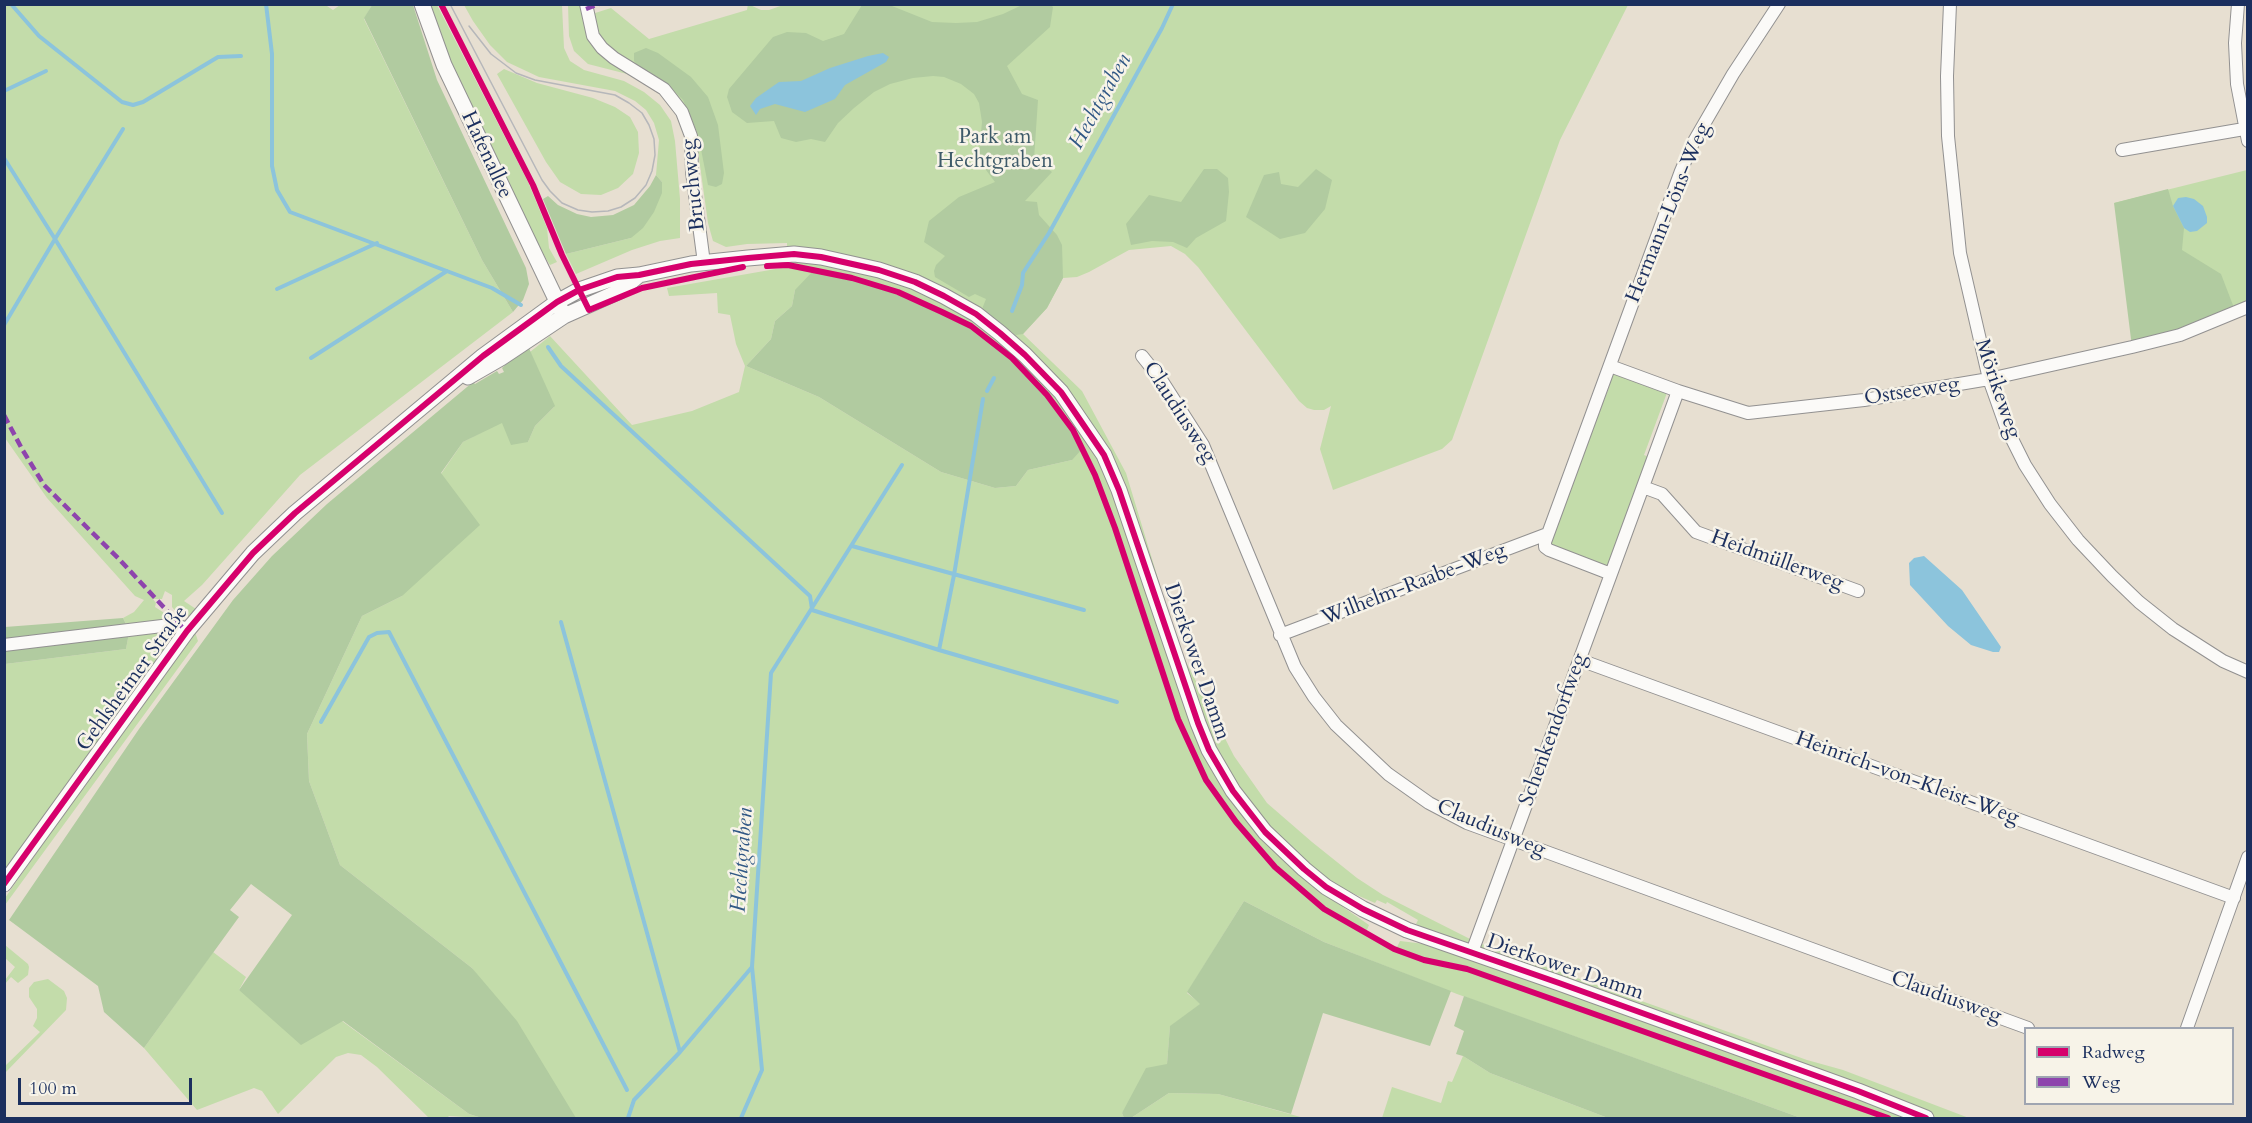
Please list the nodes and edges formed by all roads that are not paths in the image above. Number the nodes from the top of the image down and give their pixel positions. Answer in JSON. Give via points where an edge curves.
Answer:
{"nodes":[{"id":1,"x":422,"y":4,"type":"edge"},
{"id":2,"x":600,"y":4,"type":"edge"},
{"id":3,"x":1779,"y":4,"type":"edge"},
{"id":4,"x":1950,"y":4,"type":"edge"},
{"id":5,"x":2238,"y":4,"type":"edge"},
{"id":6,"x":586,"y":7,"type":"edge"},
{"id":7,"x":2244,"y":129,"type":"junction"},
{"id":8,"x":2247,"y":141,"type":"edge"},
{"id":9,"x":2122,"y":150,"type":"dead end"},
{"id":10,"x":704,"y":262,"type":"junction"},
{"id":11,"x":639,"y":276,"type":"junction"},
{"id":12,"x":557,"y":302,"type":"junction"},
{"id":13,"x":2247,"y":307,"type":"edge"},
{"id":14,"x":564,"y":316,"type":"junction"},
{"id":15,"x":1142,"y":356,"type":"dead end"},
{"id":16,"x":1610,"y":366,"type":"junction"},
{"id":17,"x":1989,"y":379,"type":"junction"},
{"id":18,"x":441,"y":390,"type":"junction"},
{"id":19,"x":1678,"y":391,"type":"junction"},
{"id":20,"x":1643,"y":488,"type":"junction"},
{"id":21,"x":1547,"y":534,"type":"junction"},
{"id":22,"x":1611,"y":574,"type":"junction"},
{"id":23,"x":1858,"y":591,"type":"dead end"},
{"id":24,"x":182,"y":629,"type":"junction"},
{"id":25,"x":1281,"y":635,"type":"junction"},
{"id":26,"x":4,"y":645,"type":"edge"},
{"id":27,"x":1580,"y":660,"type":"junction"},
{"id":28,"x":2247,"y":672,"type":"edge"},
{"id":29,"x":1514,"y":841,"type":"junction"},
{"id":30,"x":2247,"y":857,"type":"edge"},
{"id":31,"x":4,"y":884,"type":"edge"},
{"id":32,"x":2234,"y":898,"type":"junction"},
{"id":33,"x":1472,"y":952,"type":"junction"},
{"id":34,"x":2188,"y":1027,"type":"edge"},
{"id":35,"x":2024,"y":1028,"type":"edge"},
{"id":36,"x":1926,"y":1119,"type":"edge"}],
"edges":[{"from":1,"to":12,"type":"street","name":"Hafenallee","via":[[444,65]]},
{"from":2,"to":6,"type":"street","name":"Bruchweg"},
{"from":3,"to":16,"type":"street","name":"Hermann-Löns-Weg","via":[[1693,143]]},
{"from":4,"to":17,"type":"street","name":"Mörikeweg","via":[[1947,107],[1951,181],[1966,285]]},
{"from":5,"to":7,"type":"street","via":[[2235,43]]},
{"from":6,"to":10,"type":"street","name":"Bruchweg","via":[[593,36],[602,48],[664,89],[682,111],[691,136]]},
{"from":7,"to":8,"type":"street"},
{"from":7,"to":9,"type":"street"},
{"from":10,"to":11,"type":"street","name":"Dierkower Damm"},
{"from":10,"to":33,"type":"street","name":"Dierkower Damm","via":[[794,254],[879,270],[944,296],[985,321],[1025,355],[1066,399],[1104,455],[1198,723],[1209,750],[1244,807],[1285,853],[1336,893],[1407,930]]},
{"from":11,"to":12,"type":"street","name":"Dierkower Damm","via":[[617,277]]},
{"from":11,"to":14,"type":"street","name":"Dierkower Damm","via":[[620,291]]},
{"from":12,"to":14,"type":"street"},
{"from":12,"to":18,"type":"street","name":"Gehlsheimer Straße"},
{"from":13,"to":17,"type":"street","name":"Ostseeweg","via":[[2180,335]]},
{"from":14,"to":18,"type":"street","name":"Gehlsheimer Straße","via":[[501,358]]},
{"from":15,"to":25,"type":"street","name":"Claudiusweg","via":[[1203,445]]},
{"from":16,"to":19,"type":"street","name":"Ostseeweg"},
{"from":16,"to":21,"type":"street","name":"Hermann-Löns-Weg"},
{"from":17,"to":19,"type":"street","name":"Ostseeweg","via":[[1762,412],[1736,410]]},
{"from":17,"to":28,"type":"street","name":"Mörikeweg","via":[[2025,465],[2078,540],[2139,602],[2223,661]]},
{"from":18,"to":24,"type":"street","name":"Gehlsheimer Straße","via":[[273,533]]},
{"from":19,"to":20,"type":"street","name":"Schenkendorfweg"},
{"from":20,"to":22,"type":"street","name":"Schenkendorfweg"},
{"from":20,"to":23,"type":"street","name":"Heidmüllerweg","via":[[1662,494],[1696,532]]},
{"from":21,"to":22,"type":"street","via":[[1545,547],[1549,550]]},
{"from":21,"to":25,"type":"street","name":"Wilhelm-Raabe-Weg"},
{"from":22,"to":27,"type":"street","name":"Schenkendorfweg"},
{"from":24,"to":26,"type":"street","via":[[162,626]]},
{"from":24,"to":31,"type":"street","name":"Gehlsheimer Straße"},
{"from":25,"to":29,"type":"street","name":"Claudiusweg","via":[[1314,697],[1336,725],[1388,774],[1467,823]]},
{"from":27,"to":29,"type":"street","name":"Schenkendorfweg"},
{"from":27,"to":32,"type":"street","name":"Heinrich-von-Kleist-Weg"},
{"from":29,"to":33,"type":"street","name":"Schenkendorfweg"},
{"from":29,"to":35,"type":"street","name":"Claudiusweg"},
{"from":30,"to":32,"type":"street"},
{"from":32,"to":34,"type":"street"},
{"from":33,"to":36,"type":"street","name":"Dierkower Damm","via":[[1858,1090]]}]}
